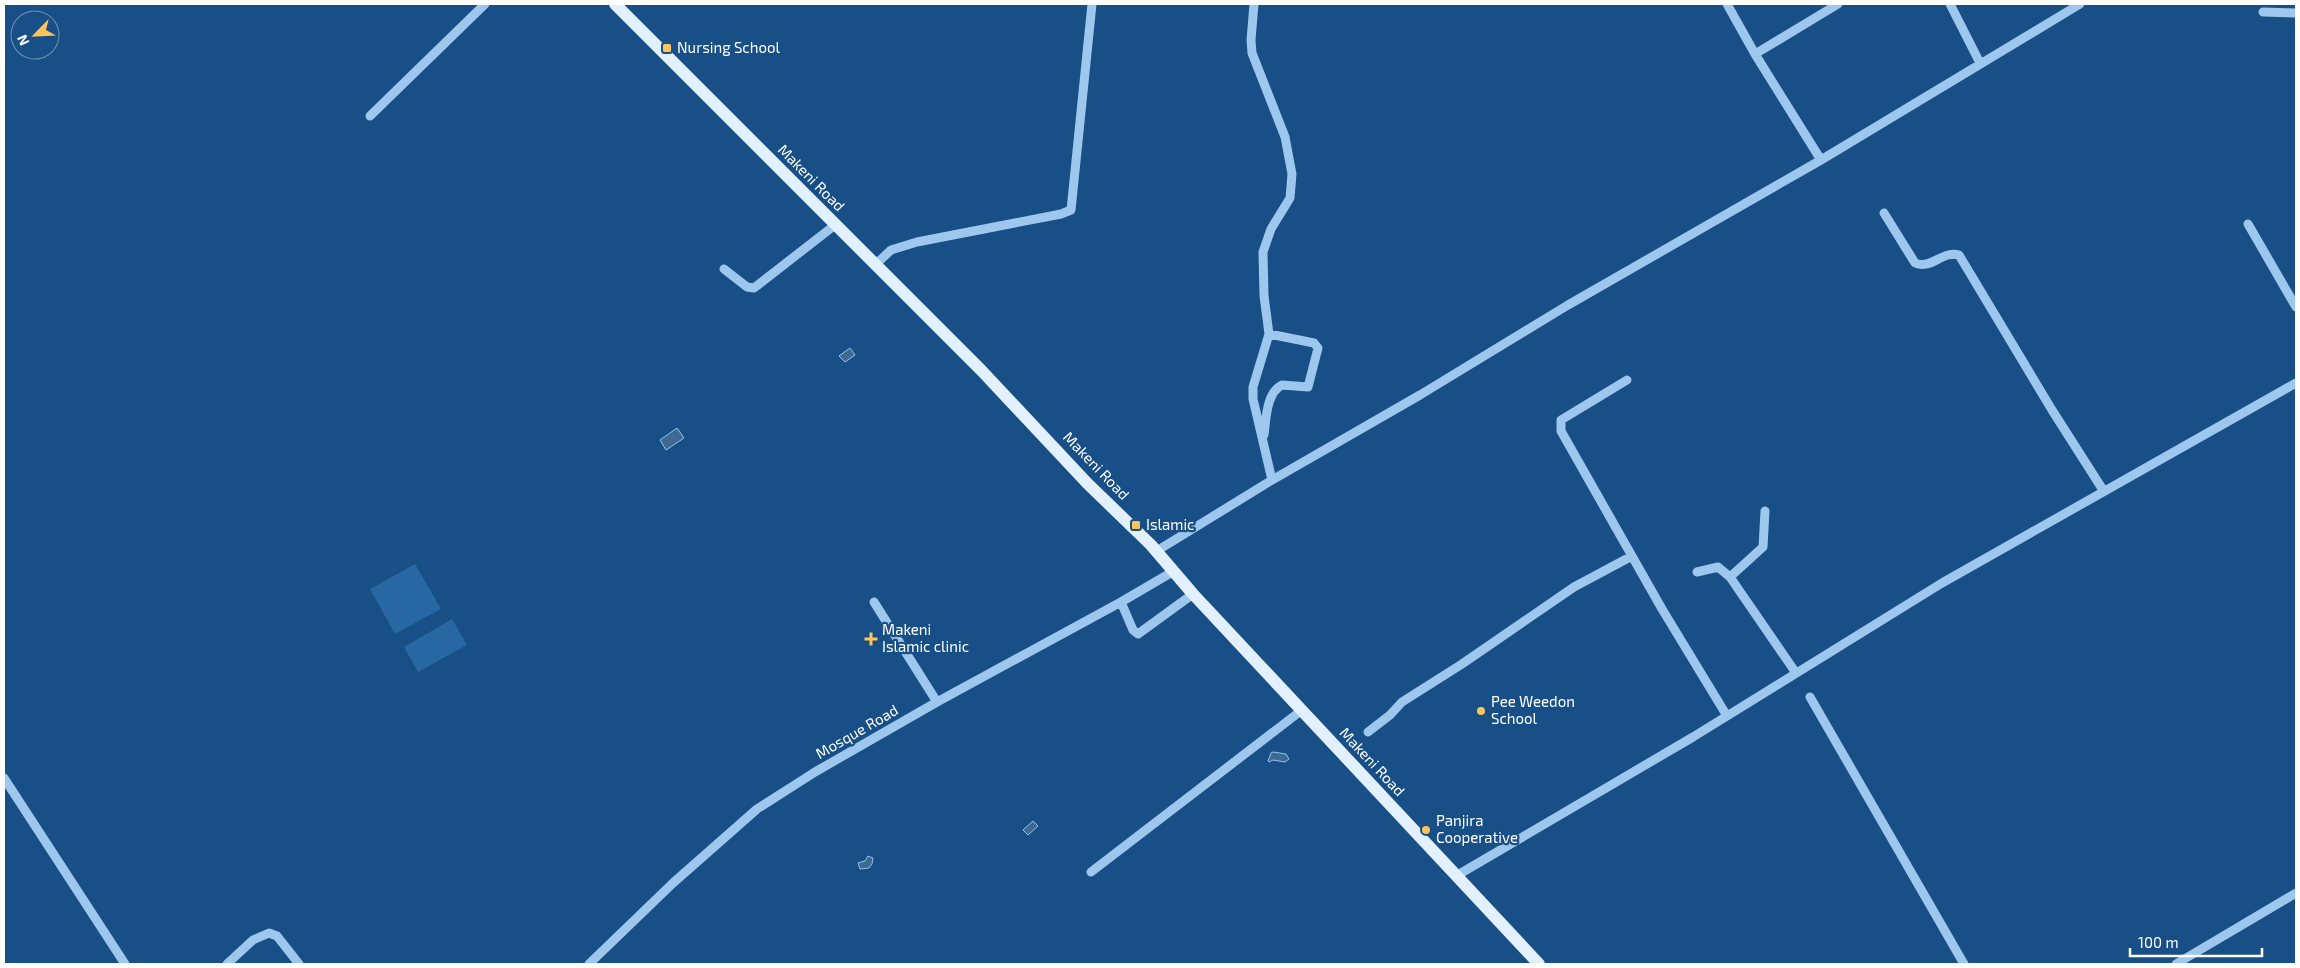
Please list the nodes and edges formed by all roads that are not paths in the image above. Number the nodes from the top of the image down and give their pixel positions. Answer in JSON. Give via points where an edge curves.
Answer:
{"nodes":[{"id":1,"x":485,"y":4,"type":"edge"},
{"id":2,"x":615,"y":4,"type":"edge"},
{"id":3,"x":1092,"y":4,"type":"edge"},
{"id":4,"x":1254,"y":4,"type":"edge"},
{"id":5,"x":1728,"y":4,"type":"edge"},
{"id":6,"x":1838,"y":4,"type":"edge"},
{"id":7,"x":1950,"y":4,"type":"edge"},
{"id":8,"x":2080,"y":4,"type":"edge"},
{"id":9,"x":2263,"y":12,"type":"dead end"},
{"id":10,"x":2296,"y":13,"type":"edge"},
{"id":11,"x":1755,"y":54,"type":"junction"},
{"id":12,"x":1980,"y":64,"type":"junction"},
{"id":13,"x":370,"y":116,"type":"dead end"},
{"id":14,"x":1821,"y":160,"type":"junction"},
{"id":15,"x":1884,"y":212,"type":"dead end"},
{"id":16,"x":2248,"y":224,"type":"dead end"},
{"id":17,"x":835,"y":225,"type":"junction"},
{"id":18,"x":875,"y":265,"type":"junction"},
{"id":19,"x":724,"y":269,"type":"dead end"},
{"id":20,"x":2296,"y":307,"type":"edge"},
{"id":21,"x":1269,"y":334,"type":"junction"},
{"id":22,"x":1627,"y":380,"type":"dead end"},
{"id":23,"x":2296,"y":383,"type":"edge"},
{"id":24,"x":1263,"y":441,"type":"junction"},
{"id":25,"x":1272,"y":480,"type":"junction"},
{"id":26,"x":2103,"y":490,"type":"junction"},
{"id":27,"x":1765,"y":511,"type":"dead end"},
{"id":28,"x":1155,"y":552,"type":"junction"},
{"id":29,"x":1632,"y":556,"type":"junction"},
{"id":30,"x":1174,"y":571,"type":"junction"},
{"id":31,"x":1698,"y":572,"type":"dead end"},
{"id":32,"x":1730,"y":577,"type":"junction"},
{"id":33,"x":1193,"y":594,"type":"junction"},
{"id":34,"x":874,"y":602,"type":"dead end"},
{"id":35,"x":1121,"y":602,"type":"junction"},
{"id":36,"x":1796,"y":673,"type":"junction"},
{"id":37,"x":1810,"y":697,"type":"dead end"},
{"id":38,"x":937,"y":702,"type":"junction"},
{"id":39,"x":1302,"y":710,"type":"junction"},
{"id":40,"x":1727,"y":716,"type":"junction"},
{"id":41,"x":1368,"y":732,"type":"dead end"},
{"id":42,"x":4,"y":778,"type":"edge"},
{"id":43,"x":1090,"y":872,"type":"dead end"},
{"id":44,"x":1456,"y":876,"type":"junction"},
{"id":45,"x":2296,"y":893,"type":"edge"},
{"id":46,"x":125,"y":964,"type":"edge"},
{"id":47,"x":226,"y":964,"type":"edge"},
{"id":48,"x":299,"y":964,"type":"edge"},
{"id":49,"x":589,"y":964,"type":"edge"},
{"id":50,"x":1539,"y":964,"type":"edge"},
{"id":51,"x":1964,"y":964,"type":"edge"},
{"id":52,"x":2176,"y":964,"type":"edge"}],
"edges":[{"from":1,"to":13,"type":"street"},
{"from":2,"to":17,"type":"main road","name":"Makeni Road"},
{"from":3,"to":18,"type":"street","via":[[1071,210],[917,242],[891,250]]},
{"from":4,"to":21,"type":"street","via":[[1252,53],[1285,137],[1292,174],[1290,198],[1271,229],[1263,252]]},
{"from":5,"to":11,"type":"street"},
{"from":6,"to":11,"type":"street"},
{"from":7,"to":12,"type":"street"},
{"from":8,"to":12,"type":"street"},
{"from":9,"to":10,"type":"street"},
{"from":11,"to":14,"type":"street"},
{"from":12,"to":14,"type":"street"},
{"from":14,"to":25,"type":"street"},
{"from":15,"to":26,"type":"street","via":[[1915,263],[1924,266],[1951,254],[1959,255]]},
{"from":16,"to":20,"type":"street"},
{"from":17,"to":18,"type":"main road","name":"Makeni Road"},
{"from":17,"to":19,"type":"street","via":[[754,288],[747,287]]},
{"from":18,"to":28,"type":"main road","name":"Makeni Road"},
{"from":21,"to":24,"type":"street","via":[[1253,393]]},
{"from":21,"to":24,"type":"street","via":[[1314,343],[1318,348],[1308,387],[1282,385],[1275,390],[1270,399]]},
{"from":22,"to":29,"type":"street","via":[[1575,410],[1560,424],[1561,432]]},
{"from":23,"to":26,"type":"street"},
{"from":24,"to":25,"type":"street"},
{"from":25,"to":28,"type":"street"},
{"from":26,"to":36,"type":"street","via":[[1942,583]]},
{"from":27,"to":32,"type":"street","via":[[1763,547]]},
{"from":28,"to":30,"type":"main road","name":"Makeni Road"},
{"from":29,"to":40,"type":"street"},
{"from":29,"to":41,"type":"street","via":[[1574,587],[1402,702]]},
{"from":30,"to":33,"type":"main road","name":"Makeni Road"},
{"from":30,"to":35,"type":"street","name":"Mosque Road"},
{"from":31,"to":32,"type":"street","via":[[1718,567]]},
{"from":32,"to":36,"type":"street"},
{"from":33,"to":35,"type":"street","via":[[1138,634],[1133,630]]},
{"from":33,"to":39,"type":"main road","name":"Makeni Road"},
{"from":34,"to":38,"type":"street"},
{"from":35,"to":38,"type":"street","name":"Mosque Road"},
{"from":36,"to":40,"type":"street"},
{"from":37,"to":51,"type":"street"},
{"from":38,"to":49,"type":"street","name":"Mosque Road","via":[[757,809],[673,883]]},
{"from":39,"to":43,"type":"street"},
{"from":39,"to":44,"type":"main road","name":"Makeni Road"},
{"from":40,"to":44,"type":"street"},
{"from":42,"to":46,"type":"street"},
{"from":44,"to":50,"type":"main road","name":"Makeni Road"},
{"from":45,"to":52,"type":"street"},
{"from":47,"to":48,"type":"street","via":[[253,940],[269,933],[277,936]]}]}
